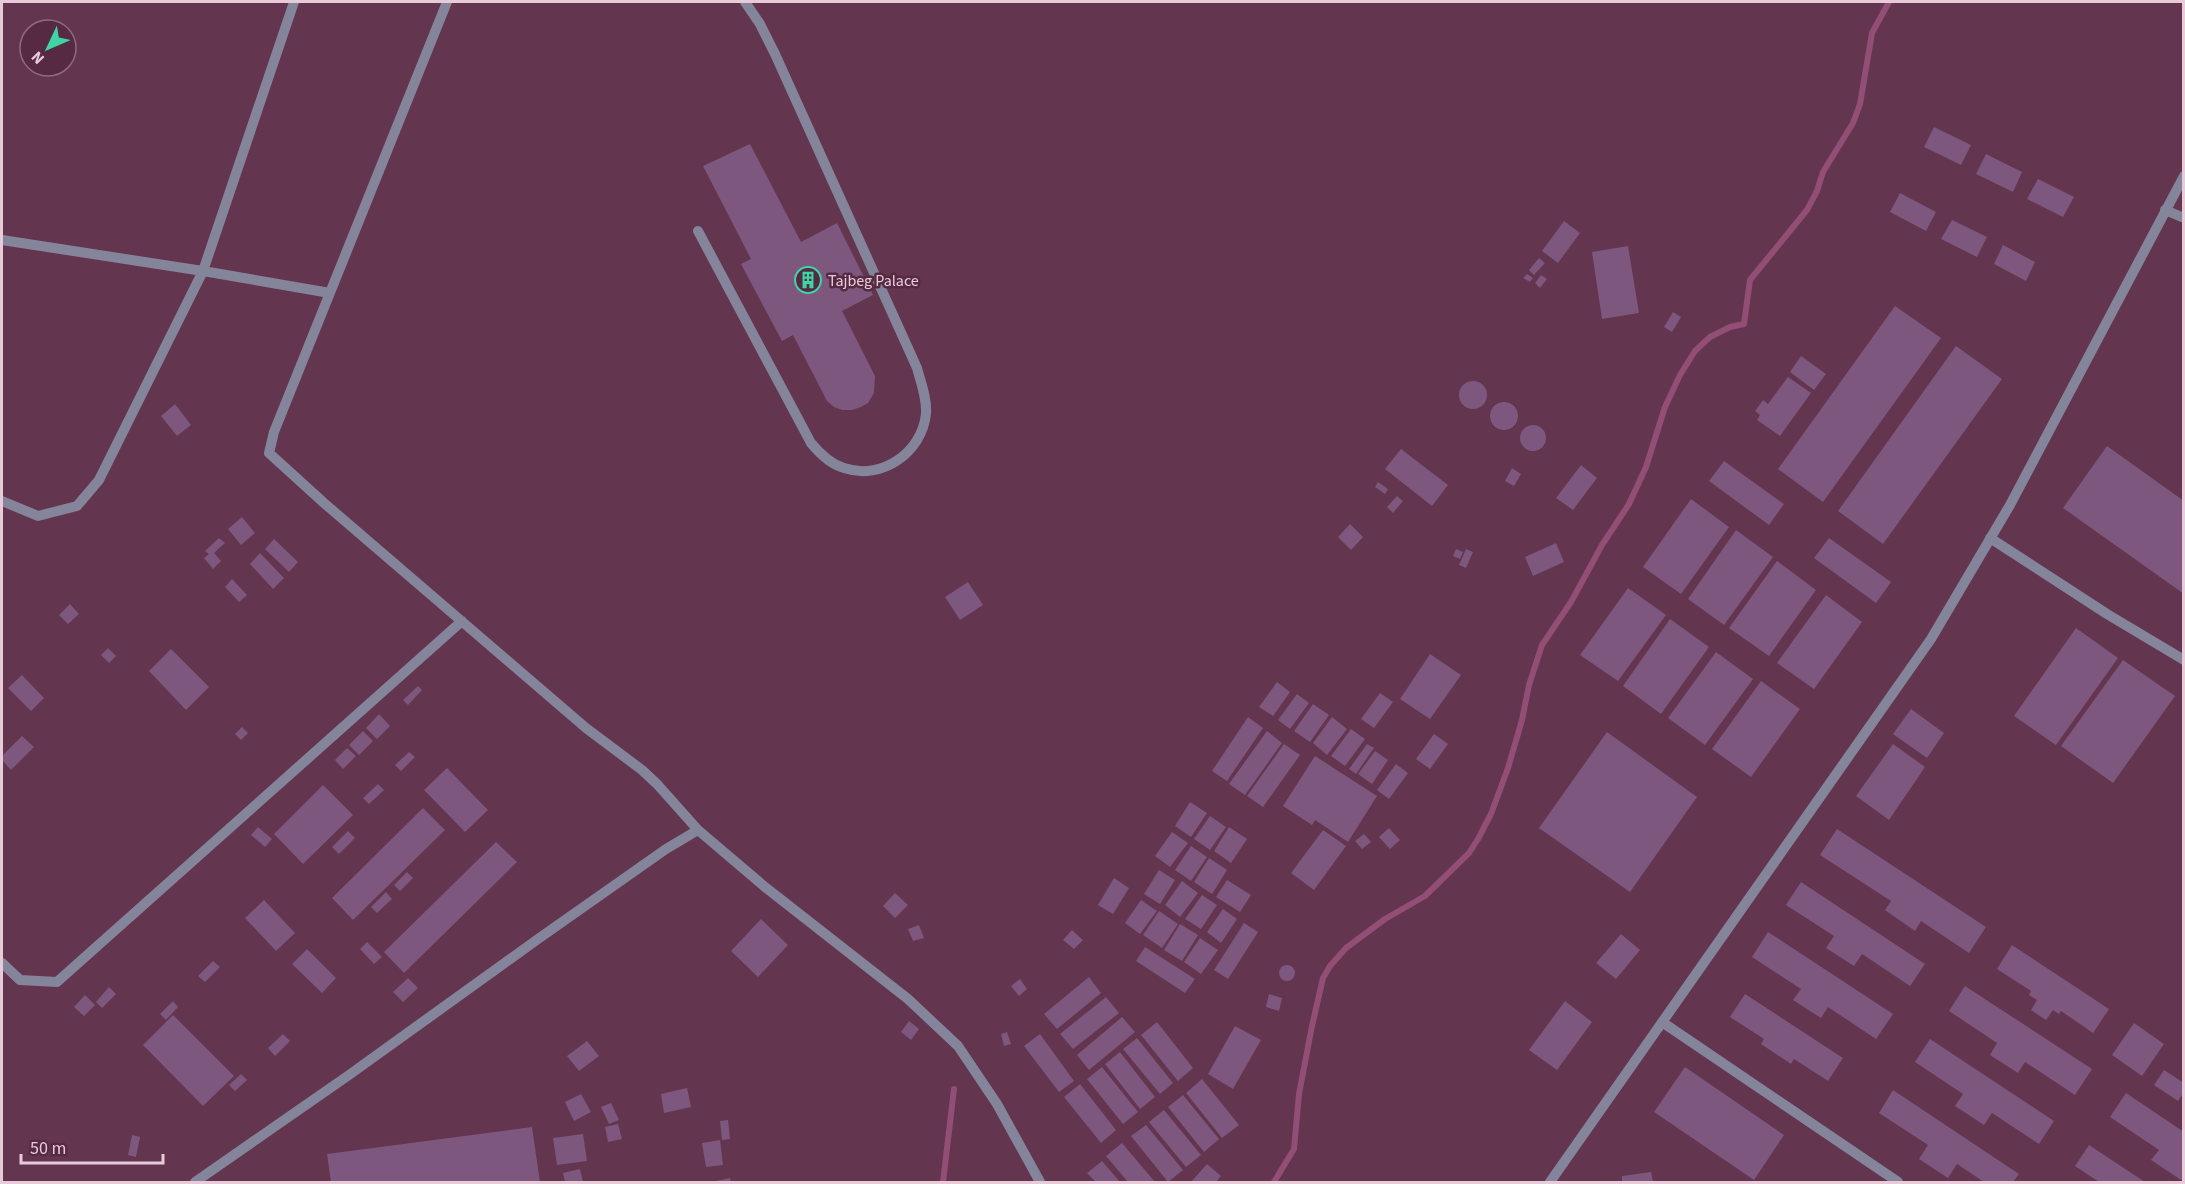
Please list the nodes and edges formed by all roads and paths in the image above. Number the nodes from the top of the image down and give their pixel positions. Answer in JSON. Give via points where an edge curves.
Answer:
{"nodes":[{"id":1,"x":294,"y":2,"type":"edge"},
{"id":2,"x":447,"y":2,"type":"edge"},
{"id":3,"x":745,"y":2,"type":"edge"},
{"id":4,"x":2184,"y":176,"type":"edge"},
{"id":5,"x":2165,"y":210,"type":"junction"},
{"id":6,"x":2184,"y":218,"type":"edge"},
{"id":7,"x":698,"y":231,"type":"dead end"},
{"id":8,"x":2,"y":240,"type":"edge"},
{"id":9,"x":203,"y":271,"type":"junction"},
{"id":10,"x":330,"y":292,"type":"junction"},
{"id":11,"x":2,"y":501,"type":"edge"},
{"id":12,"x":1990,"y":538,"type":"junction"},
{"id":13,"x":462,"y":621,"type":"junction"},
{"id":14,"x":2184,"y":660,"type":"edge"},
{"id":15,"x":698,"y":830,"type":"junction"},
{"id":16,"x":2,"y":963,"type":"edge"},
{"id":17,"x":1662,"y":1022,"type":"junction"},
{"id":18,"x":195,"y":1182,"type":"edge"},
{"id":19,"x":1040,"y":1182,"type":"edge"},
{"id":20,"x":1550,"y":1182,"type":"edge"},
{"id":21,"x":1898,"y":1182,"type":"edge"}],
"edges":[{"from":1,"to":9,"type":"street"},
{"from":2,"to":10,"type":"street"},
{"from":3,"to":7,"type":"street","via":[[775,54],[917,368],[926,413],[918,440],[909,451],[886,467],[858,471],[820,454]]},
{"from":4,"to":5,"type":"street"},
{"from":5,"to":6,"type":"street"},
{"from":5,"to":12,"type":"street"},
{"from":8,"to":9,"type":"street"},
{"from":9,"to":10,"type":"street"},
{"from":9,"to":11,"type":"street","via":[[99,480],[77,506],[38,516]]},
{"from":10,"to":13,"type":"street","via":[[269,453]]},
{"from":12,"to":14,"type":"street"},
{"from":12,"to":17,"type":"street","via":[[1931,639]]},
{"from":13,"to":15,"type":"street","via":[[586,728],[642,770]]},
{"from":13,"to":16,"type":"street","via":[[57,982],[20,980]]},
{"from":15,"to":18,"type":"street"},
{"from":15,"to":19,"type":"street","via":[[908,999],[958,1046],[997,1104]]},
{"from":17,"to":20,"type":"street"},
{"from":17,"to":21,"type":"street"}]}
